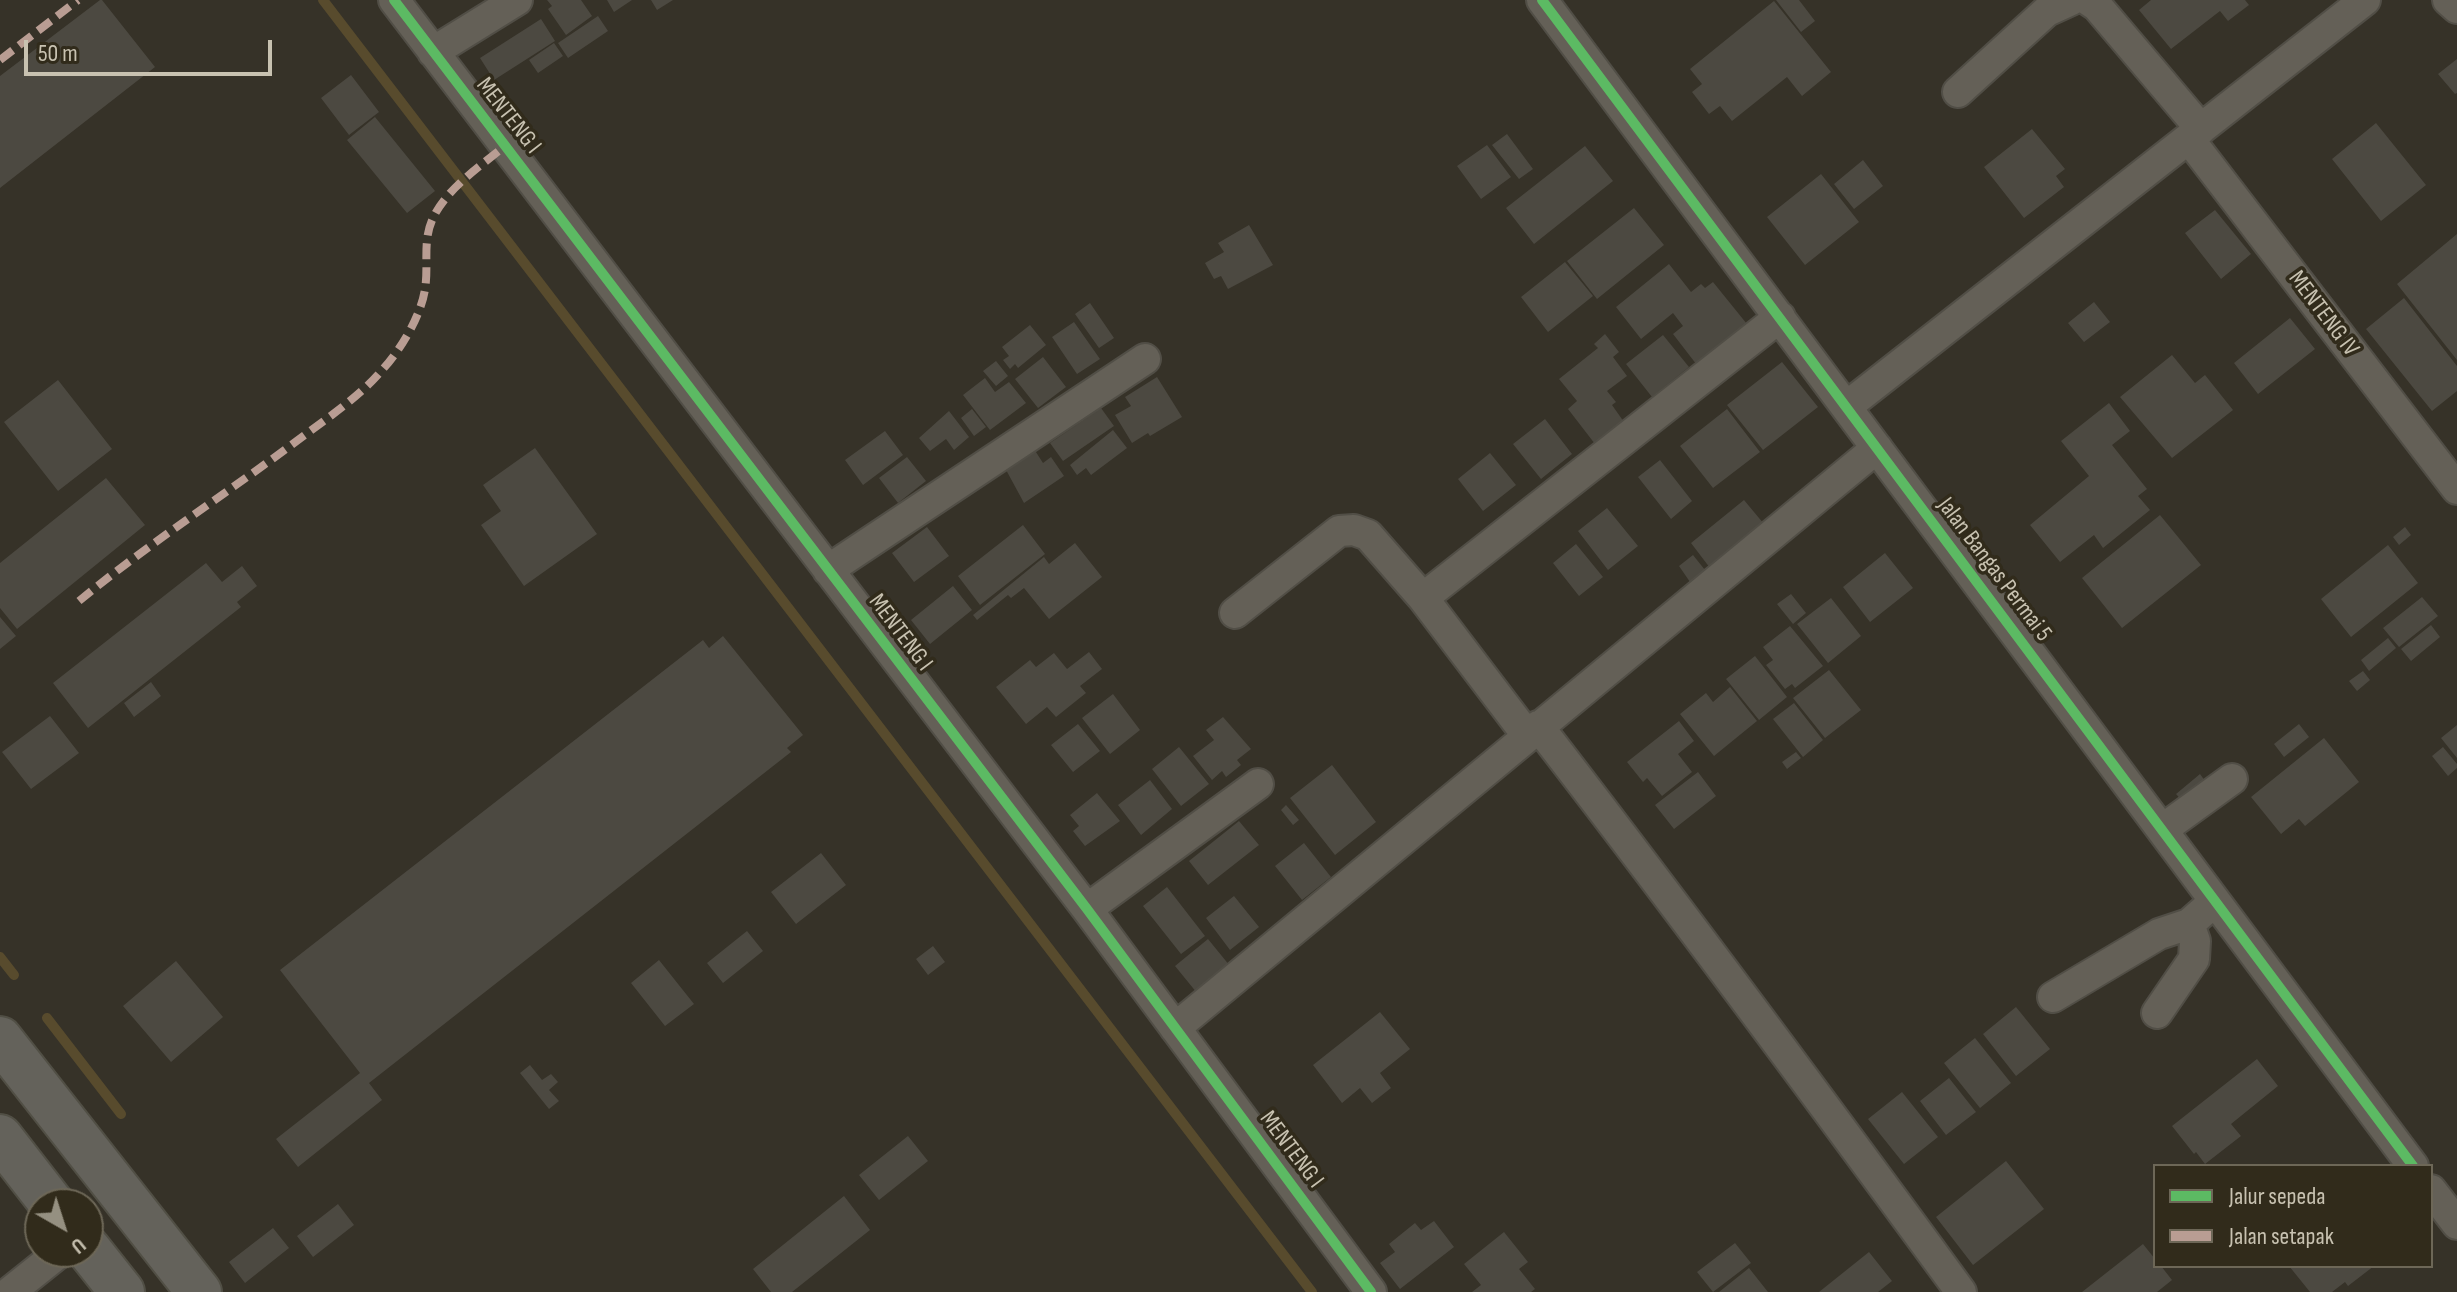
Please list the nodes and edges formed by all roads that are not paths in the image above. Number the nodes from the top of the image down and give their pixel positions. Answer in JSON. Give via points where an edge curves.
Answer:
{"nodes":[{"id":1,"x":394,"y":0,"type":"edge"},
{"id":2,"x":517,"y":0,"type":"edge"},
{"id":3,"x":1542,"y":0,"type":"edge"},
{"id":4,"x":2071,"y":0,"type":"edge"},
{"id":5,"x":2088,"y":0,"type":"edge"},
{"id":6,"x":2365,"y":0,"type":"edge"},
{"id":7,"x":2448,"y":0,"type":"edge"},
{"id":8,"x":2457,"y":8,"type":"edge"},
{"id":9,"x":433,"y":52,"type":"junction"},
{"id":10,"x":1958,"y":92,"type":"dead end"},
{"id":11,"x":2195,"y":134,"type":"junction"},
{"id":12,"x":1780,"y":317,"type":"junction"},
{"id":13,"x":1145,"y":359,"type":"dead end"},
{"id":14,"x":1846,"y":407,"type":"junction"},
{"id":15,"x":1877,"y":448,"type":"junction"},
{"id":16,"x":2457,"y":489,"type":"edge"},
{"id":17,"x":828,"y":570,"type":"junction"},
{"id":18,"x":1423,"y":598,"type":"junction"},
{"id":19,"x":1235,"y":613,"type":"dead end"},
{"id":20,"x":1532,"y":730,"type":"junction"},
{"id":21,"x":2232,"y":779,"type":"dead end"},
{"id":22,"x":1258,"y":784,"type":"dead end"},
{"id":23,"x":2163,"y":829,"type":"junction"},
{"id":24,"x":2214,"y":902,"type":"junction"},
{"id":25,"x":1087,"y":909,"type":"junction"},
{"id":26,"x":2189,"y":924,"type":"junction"},
{"id":27,"x":2053,"y":997,"type":"dead end"},
{"id":28,"x":2157,"y":1013,"type":"dead end"},
{"id":29,"x":1175,"y":1028,"type":"junction"},
{"id":30,"x":0,"y":1039,"type":"edge"},
{"id":31,"x":0,"y":1137,"type":"edge"},
{"id":32,"x":2411,"y":1164,"type":"edge"},
{"id":33,"x":40,"y":1188,"type":"edge"},
{"id":34,"x":2433,"y":1193,"type":"edge"},
{"id":35,"x":2457,"y":1224,"type":"edge"},
{"id":36,"x":40,"y":1268,"type":"edge"},
{"id":37,"x":103,"y":1268,"type":"edge"},
{"id":38,"x":10,"y":1292,"type":"edge"},
{"id":39,"x":122,"y":1292,"type":"edge"},
{"id":40,"x":199,"y":1292,"type":"edge"},
{"id":41,"x":1371,"y":1292,"type":"edge"},
{"id":42,"x":1961,"y":1292,"type":"edge"}],
"edges":[{"from":1,"to":9,"type":"street","name":"MENTENG I"},
{"from":2,"to":9,"type":"street"},
{"from":3,"to":12,"type":"street","name":"Jalan Bangas Permai 5"},
{"from":4,"to":10,"type":"street","via":[[2047,11]]},
{"from":5,"to":11,"type":"street","name":"MENTENG IV","via":[[2106,16]]},
{"from":6,"to":11,"type":"street"},
{"from":7,"to":8,"type":"street"},
{"from":9,"to":17,"type":"street","name":"MENTENG I"},
{"from":11,"to":14,"type":"street"},
{"from":11,"to":16,"type":"street","name":"MENTENG IV"},
{"from":12,"to":14,"type":"street","name":"Jalan Bangas Permai 5"},
{"from":12,"to":18,"type":"street"},
{"from":13,"to":17,"type":"street"},
{"from":14,"to":15,"type":"street","name":"Jalan Bangas Permai 5"},
{"from":15,"to":20,"type":"street"},
{"from":15,"to":23,"type":"street","name":"Jalan Bangas Permai 5"},
{"from":17,"to":25,"type":"street","name":"MENTENG I"},
{"from":18,"to":19,"type":"street","via":[[1368,535],[1339,531]]},
{"from":18,"to":20,"type":"street"},
{"from":20,"to":29,"type":"street"},
{"from":20,"to":42,"type":"street","via":[[1754,1010]]},
{"from":21,"to":23,"type":"street"},
{"from":22,"to":25,"type":"street"},
{"from":23,"to":24,"type":"street","name":"Jalan Bangas Permai 5"},
{"from":24,"to":26,"type":"street"},
{"from":24,"to":32,"type":"street","name":"Jalan Bangas Permai 5"},
{"from":25,"to":29,"type":"street","name":"MENTENG I"},
{"from":26,"to":27,"type":"street","via":[[2159,934]]},
{"from":26,"to":28,"type":"street","via":[[2194,959]]},
{"from":29,"to":41,"type":"street","name":"MENTENG I"},
{"from":30,"to":40,"type":"highway"},
{"from":31,"to":33,"type":"highway"},
{"from":34,"to":35,"type":"street"},
{"from":36,"to":38,"type":"street"},
{"from":37,"to":39,"type":"highway"}]}
